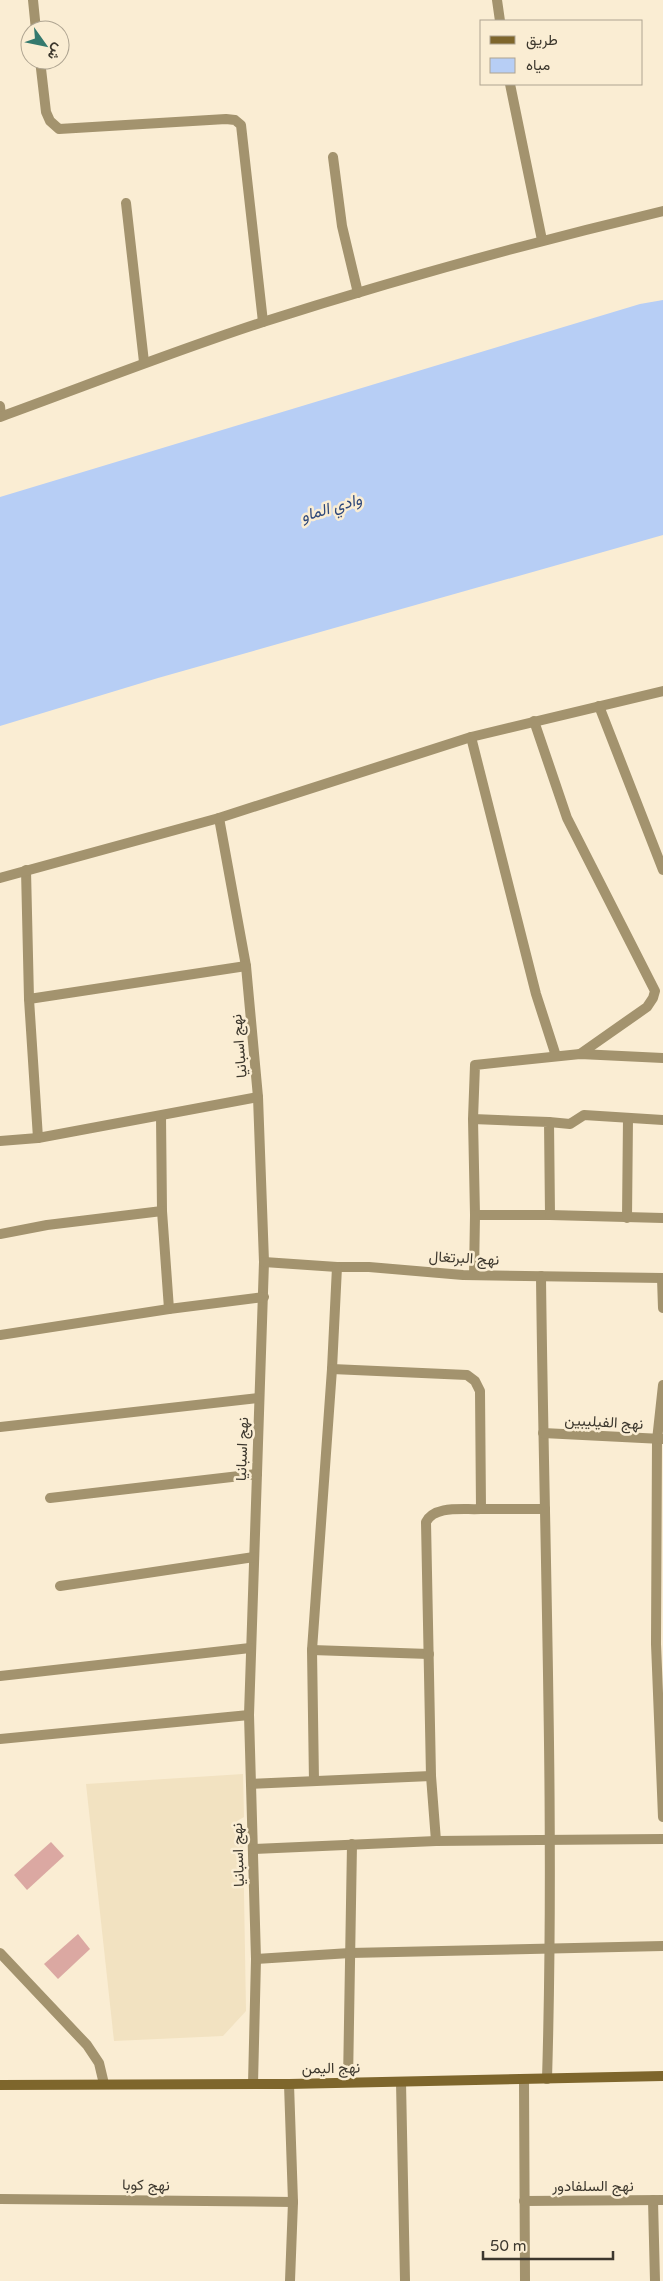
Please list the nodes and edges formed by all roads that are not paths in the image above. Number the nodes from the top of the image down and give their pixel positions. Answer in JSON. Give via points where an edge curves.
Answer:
{"nodes":[{"id":1,"x":33,"y":0,"type":"edge"},
{"id":2,"x":498,"y":0,"type":"edge"},
{"id":3,"x":35,"y":20,"type":"edge"},
{"id":4,"x":500,"y":20,"type":"edge"},
{"id":5,"x":41,"y":70,"type":"edge"},
{"id":6,"x":510,"y":85,"type":"edge"},
{"id":7,"x":333,"y":157,"type":"dead end"},
{"id":8,"x":126,"y":203,"type":"dead end"},
{"id":9,"x":663,"y":211,"type":"edge"},
{"id":10,"x":542,"y":240,"type":"junction"},
{"id":11,"x":358,"y":293,"type":"junction"},
{"id":12,"x":263,"y":322,"type":"junction"},
{"id":13,"x":144,"y":362,"type":"junction"},
{"id":14,"x":0,"y":413,"type":"edge"},
{"id":15,"x":663,"y":691,"type":"edge"},
{"id":16,"x":599,"y":706,"type":"junction"},
{"id":17,"x":534,"y":722,"type":"junction"},
{"id":18,"x":471,"y":736,"type":"junction"},
{"id":19,"x":219,"y":818,"type":"junction"},
{"id":20,"x":26,"y":870,"type":"junction"},
{"id":21,"x":663,"y":870,"type":"edge"},
{"id":22,"x":0,"y":878,"type":"edge"},
{"id":23,"x":246,"y":966,"type":"junction"},
{"id":24,"x":29,"y":999,"type":"junction"},
{"id":25,"x":580,"y":1054,"type":"junction"},
{"id":26,"x":556,"y":1056,"type":"junction"},
{"id":27,"x":663,"y":1058,"type":"edge"},
{"id":28,"x":258,"y":1096,"type":"junction"},
{"id":29,"x":161,"y":1116,"type":"junction"},
{"id":30,"x":628,"y":1118,"type":"junction"},
{"id":31,"x":473,"y":1119,"type":"junction"},
{"id":32,"x":663,"y":1120,"type":"edge"},
{"id":33,"x":549,"y":1122,"type":"junction"},
{"id":34,"x":38,"y":1138,"type":"junction"},
{"id":35,"x":0,"y":1141,"type":"edge"},
{"id":36,"x":162,"y":1211,"type":"junction"},
{"id":37,"x":475,"y":1215,"type":"junction"},
{"id":38,"x":550,"y":1215,"type":"junction"},
{"id":39,"x":627,"y":1218,"type":"junction"},
{"id":40,"x":663,"y":1218,"type":"edge"},
{"id":41,"x":0,"y":1234,"type":"edge"},
{"id":42,"x":264,"y":1262,"type":"junction"},
{"id":43,"x":337,"y":1267,"type":"junction"},
{"id":44,"x":474,"y":1275,"type":"junction"},
{"id":45,"x":542,"y":1276,"type":"junction"},
{"id":46,"x":662,"y":1278,"type":"edge"},
{"id":47,"x":264,"y":1297,"type":"junction"},
{"id":48,"x":663,"y":1308,"type":"edge"},
{"id":49,"x":170,"y":1309,"type":"junction"},
{"id":50,"x":0,"y":1335,"type":"edge"},
{"id":51,"x":332,"y":1369,"type":"junction"},
{"id":52,"x":663,"y":1385,"type":"edge"},
{"id":53,"x":259,"y":1398,"type":"junction"},
{"id":54,"x":0,"y":1427,"type":"edge"},
{"id":55,"x":543,"y":1433,"type":"junction"},
{"id":56,"x":660,"y":1440,"type":"edge"},
{"id":57,"x":257,"y":1474,"type":"junction"},
{"id":58,"x":50,"y":1498,"type":"dead end"},
{"id":59,"x":481,"y":1509,"type":"junction"},
{"id":60,"x":545,"y":1509,"type":"junction"},
{"id":61,"x":660,"y":1556,"type":"edge"},
{"id":62,"x":254,"y":1557,"type":"junction"},
{"id":63,"x":60,"y":1586,"type":"dead end"},
{"id":64,"x":250,"y":1648,"type":"junction"},
{"id":65,"x":312,"y":1650,"type":"junction"},
{"id":66,"x":429,"y":1654,"type":"junction"},
{"id":67,"x":0,"y":1676,"type":"edge"},
{"id":68,"x":249,"y":1715,"type":"junction"},
{"id":69,"x":0,"y":1739,"type":"edge"},
{"id":70,"x":431,"y":1776,"type":"junction"},
{"id":71,"x":314,"y":1781,"type":"junction"},
{"id":72,"x":251,"y":1784,"type":"junction"},
{"id":73,"x":663,"y":1817,"type":"edge"},
{"id":74,"x":550,"y":1839,"type":"junction"},
{"id":75,"x":663,"y":1839,"type":"edge"},
{"id":76,"x":436,"y":1841,"type":"junction"},
{"id":77,"x":352,"y":1844,"type":"junction"},
{"id":78,"x":254,"y":1849,"type":"junction"},
{"id":79,"x":663,"y":1946,"type":"edge"},
{"id":80,"x":551,"y":1948,"type":"junction"},
{"id":81,"x":0,"y":1953,"type":"edge"},
{"id":82,"x":350,"y":1954,"type":"junction"},
{"id":83,"x":256,"y":1959,"type":"junction"},
{"id":84,"x":663,"y":2076,"type":"edge"},
{"id":85,"x":546,"y":2079,"type":"junction"},
{"id":86,"x":524,"y":2080,"type":"junction"},
{"id":87,"x":348,"y":2082,"type":"junction"},
{"id":88,"x":401,"y":2082,"type":"junction"},
{"id":89,"x":0,"y":2084,"type":"edge"},
{"id":90,"x":104,"y":2084,"type":"junction"},
{"id":91,"x":253,"y":2084,"type":"junction"},
{"id":92,"x":289,"y":2084,"type":"junction"},
{"id":93,"x":0,"y":2199,"type":"edge"},
{"id":94,"x":658,"y":2200,"type":"edge"},
{"id":95,"x":524,"y":2201,"type":"junction"},
{"id":96,"x":293,"y":2202,"type":"junction"},
{"id":97,"x":290,"y":2281,"type":"edge"},
{"id":98,"x":405,"y":2281,"type":"edge"},
{"id":99,"x":525,"y":2281,"type":"edge"},
{"id":100,"x":655,"y":2281,"type":"edge"}],
"edges":[{"from":1,"to":3,"type":"street"},
{"from":2,"to":4,"type":"street"},
{"from":5,"to":12,"type":"street","via":[[46,112],[59,129],[226,118],[241,125]]},
{"from":6,"to":10,"type":"street"},
{"from":7,"to":11,"type":"street","via":[[342,226]]},
{"from":8,"to":13,"type":"street"},
{"from":9,"to":10,"type":"street"},
{"from":10,"to":11,"type":"street"},
{"from":11,"to":12,"type":"street"},
{"from":12,"to":13,"type":"street"},
{"from":13,"to":14,"type":"street"},
{"from":15,"to":16,"type":"street"},
{"from":16,"to":17,"type":"street"},
{"from":16,"to":21,"type":"street"},
{"from":17,"to":18,"type":"street"},
{"from":17,"to":25,"type":"street","via":[[567,818],[655,990],[647,1007]]},
{"from":18,"to":19,"type":"street"},
{"from":18,"to":26,"type":"street","via":[[536,994]]},
{"from":19,"to":20,"type":"street"},
{"from":19,"to":23,"type":"street","name":"نهج اسبانيا"},
{"from":20,"to":22,"type":"street"},
{"from":20,"to":24,"type":"street"},
{"from":23,"to":24,"type":"street"},
{"from":23,"to":28,"type":"street","name":"نهج اسبانيا"},
{"from":24,"to":34,"type":"street"},
{"from":25,"to":26,"type":"street"},
{"from":25,"to":27,"type":"street"},
{"from":26,"to":31,"type":"street","via":[[475,1065]]},
{"from":28,"to":29,"type":"street"},
{"from":28,"to":42,"type":"street","name":"نهج اسبانيا"},
{"from":29,"to":34,"type":"street"},
{"from":29,"to":36,"type":"street"},
{"from":30,"to":32,"type":"street"},
{"from":30,"to":33,"type":"street","via":[[584,1116],[570,1124]]},
{"from":30,"to":39,"type":"street"},
{"from":31,"to":33,"type":"street"},
{"from":31,"to":37,"type":"street"},
{"from":33,"to":38,"type":"street"},
{"from":34,"to":35,"type":"street"},
{"from":36,"to":41,"type":"street"},
{"from":36,"to":49,"type":"street"},
{"from":37,"to":38,"type":"street"},
{"from":37,"to":44,"type":"street"},
{"from":38,"to":39,"type":"street"},
{"from":39,"to":40,"type":"street"},
{"from":42,"to":43,"type":"street","name":"نهج البرتغال"},
{"from":42,"to":47,"type":"street","name":"نهج اسبانيا"},
{"from":43,"to":44,"type":"street","name":"نهج البرتغال"},
{"from":43,"to":51,"type":"street"},
{"from":44,"to":45,"type":"street","name":"نهج البرتغال"},
{"from":45,"to":46,"type":"street","name":"نهج البرتغال"},
{"from":45,"to":55,"type":"street"},
{"from":46,"to":48,"type":"street"},
{"from":47,"to":49,"type":"street"},
{"from":47,"to":53,"type":"street","name":"نهج اسبانيا"},
{"from":49,"to":50,"type":"street"},
{"from":51,"to":59,"type":"street","via":[[467,1376],[475,1381],[480,1391]]},
{"from":51,"to":65,"type":"street"},
{"from":52,"to":56,"type":"street"},
{"from":53,"to":54,"type":"street"},
{"from":53,"to":57,"type":"street","name":"نهج اسبانيا"},
{"from":55,"to":56,"type":"street","name":"نهج الفيليبين"},
{"from":55,"to":60,"type":"street"},
{"from":56,"to":61,"type":"street"},
{"from":57,"to":58,"type":"street"},
{"from":57,"to":62,"type":"street","name":"نهج اسبانيا"},
{"from":59,"to":60,"type":"street"},
{"from":59,"to":66,"type":"street","via":[[437,1511],[426,1522]]},
{"from":60,"to":74,"type":"street"},
{"from":61,"to":73,"type":"street","via":[[656,1644]]},
{"from":62,"to":63,"type":"street"},
{"from":62,"to":64,"type":"street","name":"نهج اسبانيا"},
{"from":64,"to":67,"type":"street"},
{"from":64,"to":68,"type":"street","name":"نهج اسبانيا"},
{"from":65,"to":66,"type":"street"},
{"from":65,"to":71,"type":"street"},
{"from":66,"to":70,"type":"street"},
{"from":68,"to":69,"type":"street"},
{"from":68,"to":72,"type":"street","name":"نهج اسبانيا"},
{"from":70,"to":71,"type":"street"},
{"from":70,"to":76,"type":"street"},
{"from":71,"to":72,"type":"street"},
{"from":72,"to":78,"type":"street","name":"نهج اسبانيا"},
{"from":74,"to":75,"type":"street"},
{"from":74,"to":76,"type":"street"},
{"from":74,"to":80,"type":"street"},
{"from":76,"to":77,"type":"street"},
{"from":77,"to":78,"type":"street"},
{"from":77,"to":82,"type":"street"},
{"from":78,"to":83,"type":"street","name":"نهج اسبانيا"},
{"from":79,"to":80,"type":"street"},
{"from":80,"to":82,"type":"street"},
{"from":80,"to":85,"type":"street"},
{"from":81,"to":90,"type":"street","via":[[87,2045],[99,2063]]},
{"from":82,"to":83,"type":"street"},
{"from":82,"to":87,"type":"street"},
{"from":83,"to":91,"type":"street","name":"نهج اسبانيا"},
{"from":84,"to":85,"type":"main road","name":"نهج اليمن"},
{"from":85,"to":86,"type":"main road","name":"نهج اليمن"},
{"from":86,"to":88,"type":"main road","name":"نهج اليمن"},
{"from":86,"to":95,"type":"street"},
{"from":87,"to":88,"type":"main road","name":"نهج اليمن"},
{"from":87,"to":92,"type":"main road","name":"نهج اليمن"},
{"from":88,"to":98,"type":"street"},
{"from":89,"to":90,"type":"main road","name":"نهج اليمن"},
{"from":90,"to":91,"type":"main road","name":"نهج اليمن"},
{"from":91,"to":92,"type":"main road","name":"نهج اليمن"},
{"from":92,"to":96,"type":"street"},
{"from":93,"to":96,"type":"street","name":"نهج كوبا"},
{"from":94,"to":95,"type":"street","name":"نهج السلفادور"},
{"from":94,"to":100,"type":"street"},
{"from":95,"to":99,"type":"street"},
{"from":96,"to":97,"type":"street"}]}
